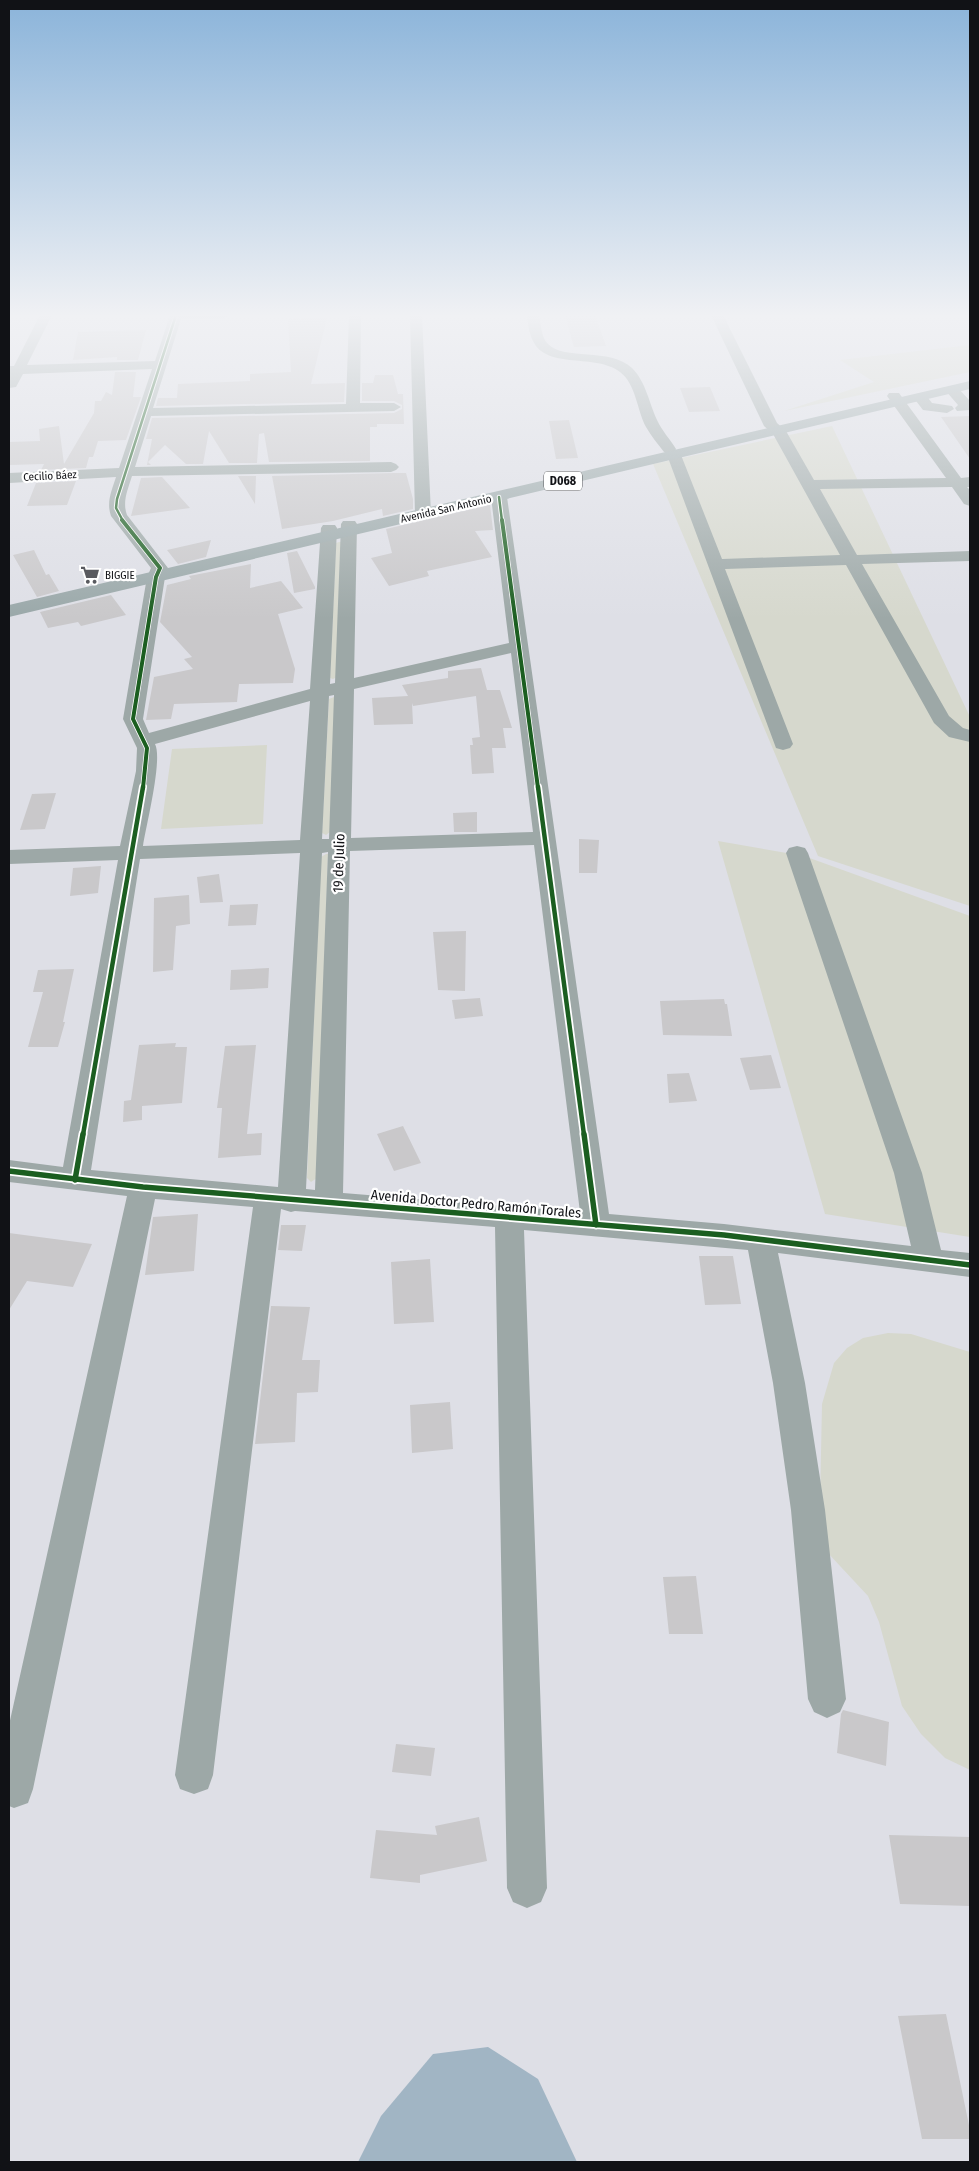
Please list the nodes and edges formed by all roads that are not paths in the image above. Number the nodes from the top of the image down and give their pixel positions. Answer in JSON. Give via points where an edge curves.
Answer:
{"nodes":[{"id":1,"x":144,"y":416,"type":"edge"},
{"id":2,"x":420,"y":416,"type":"edge"},
{"id":3,"x":648,"y":416,"type":"edge"},
{"id":4,"x":769,"y":416,"type":"edge"},
{"id":5,"x":826,"y":416,"type":"edge"},
{"id":6,"x":910,"y":416,"type":"edge"},
{"id":7,"x":775,"y":429,"type":"junction"},
{"id":8,"x":671,"y":452,"type":"junction"},
{"id":9,"x":391,"y":467,"type":"dead end"},
{"id":10,"x":126,"y":472,"type":"junction"},
{"id":11,"x":9,"y":478,"type":"edge"},
{"id":12,"x":963,"y":482,"type":"edge"},
{"id":13,"x":809,"y":485,"type":"junction"},
{"id":14,"x":499,"y":497,"type":"junction"},
{"id":15,"x":970,"y":501,"type":"edge"},
{"id":16,"x":423,"y":510,"type":"junction"},
{"id":17,"x":339,"y":530,"type":"junction"},
{"id":18,"x":970,"y":556,"type":"edge"},
{"id":19,"x":851,"y":560,"type":"junction"},
{"id":20,"x":715,"y":564,"type":"junction"},
{"id":21,"x":158,"y":572,"type":"junction"},
{"id":22,"x":9,"y":602,"type":"edge"},
{"id":23,"x":9,"y":611,"type":"edge"},
{"id":24,"x":519,"y":646,"type":"junction"},
{"id":25,"x":344,"y":686,"type":"junction"},
{"id":26,"x":320,"y":693,"type":"junction"},
{"id":27,"x":970,"y":736,"type":"edge"},
{"id":28,"x":143,"y":741,"type":"junction"},
{"id":29,"x":783,"y":744,"type":"dead end"},
{"id":30,"x":544,"y":838,"type":"junction"},
{"id":31,"x":340,"y":845,"type":"junction"},
{"id":32,"x":311,"y":846,"type":"junction"},
{"id":33,"x":797,"y":853,"type":"dead end"},
{"id":34,"x":130,"y":854,"type":"junction"},
{"id":35,"x":9,"y":857,"type":"edge"},
{"id":36,"x":9,"y":1171,"type":"edge"},
{"id":37,"x":75,"y":1180,"type":"junction"},
{"id":38,"x":143,"y":1187,"type":"junction"},
{"id":39,"x":280,"y":1199,"type":"junction"},
{"id":40,"x":329,"y":1203,"type":"junction"},
{"id":41,"x":509,"y":1216,"type":"junction"},
{"id":42,"x":596,"y":1225,"type":"junction"},
{"id":43,"x":761,"y":1239,"type":"junction"},
{"id":44,"x":929,"y":1260,"type":"junction"},
{"id":45,"x":970,"y":1266,"type":"edge"},
{"id":46,"x":827,"y":1699,"type":"dead end"},
{"id":47,"x":194,"y":1775,"type":"dead end"},
{"id":48,"x":14,"y":1789,"type":"dead end"},
{"id":49,"x":527,"y":1888,"type":"dead end"}],
"edges":[{"from":1,"to":10,"type":"street"},
{"from":2,"to":16,"type":"street"},
{"from":3,"to":8,"type":"street"},
{"from":4,"to":7,"type":"street"},
{"from":5,"to":7,"type":"main road","name":"Avenida San Antonio","number":"D068"},
{"from":6,"to":12,"type":"street"},
{"from":7,"to":8,"type":"main road","name":"Avenida San Antonio","number":"D068"},
{"from":7,"to":13,"type":"street"},
{"from":8,"to":14,"type":"main road","name":"Avenida San Antonio","number":"D068"},
{"from":8,"to":16,"type":"main road","name":"Avenida San Antonio","number":"D068"},
{"from":8,"to":20,"type":"street"},
{"from":9,"to":10,"type":"street","name":"Cecilio Báez"},
{"from":10,"to":11,"type":"street","name":"Cecilio Báez"},
{"from":10,"to":21,"type":"street","via":[[116,508]]},
{"from":12,"to":13,"type":"street"},
{"from":12,"to":15,"type":"street"},
{"from":13,"to":19,"type":"street"},
{"from":14,"to":16,"type":"main road","name":"Avenida San Antonio","number":"D068"},
{"from":14,"to":24,"type":"street"},
{"from":16,"to":17,"type":"main road","name":"Avenida San Antonio","number":"D068"},
{"from":17,"to":21,"type":"main road","name":"Avenida San Antonio","number":"D068"},
{"from":17,"to":25,"type":"street","name":"19 de Julio"},
{"from":17,"to":26,"type":"street","name":"19 de Julio"},
{"from":18,"to":19,"type":"street"},
{"from":19,"to":20,"type":"street"},
{"from":19,"to":27,"type":"street","via":[[941,719],[956,733]]},
{"from":20,"to":29,"type":"street"},
{"from":21,"to":22,"type":"main road","name":"Avenida San Antonio","number":"D068"},
{"from":21,"to":23,"type":"main road","name":"Avenida San Antonio","number":"D068"},
{"from":21,"to":28,"type":"street","via":[[134,719]]},
{"from":24,"to":25,"type":"street"},
{"from":24,"to":30,"type":"street"},
{"from":25,"to":26,"type":"street"},
{"from":25,"to":31,"type":"street","name":"19 de Julio"},
{"from":26,"to":28,"type":"street"},
{"from":26,"to":32,"type":"street","name":"19 de Julio"},
{"from":28,"to":34,"type":"street","via":[[147,748],[146,771]]},
{"from":30,"to":31,"type":"street"},
{"from":30,"to":42,"type":"street"},
{"from":31,"to":32,"type":"street"},
{"from":31,"to":40,"type":"street","name":"19 de Julio"},
{"from":32,"to":34,"type":"street"},
{"from":32,"to":39,"type":"street","name":"19 de Julio"},
{"from":33,"to":44,"type":"street","via":[[908,1173]]},
{"from":34,"to":35,"type":"street"},
{"from":34,"to":37,"type":"street"},
{"from":36,"to":37,"type":"street","name":"Avenida Doctor Pedro Ramón Torales"},
{"from":37,"to":38,"type":"street","name":"Avenida Doctor Pedro Ramón Torales"},
{"from":38,"to":39,"type":"street","name":"Avenida Doctor Pedro Ramón Torales"},
{"from":38,"to":48,"type":"street"},
{"from":39,"to":40,"type":"street","name":"Avenida Doctor Pedro Ramón Torales"},
{"from":39,"to":47,"type":"street","name":"19 de Julio"},
{"from":40,"to":41,"type":"street","name":"Avenida Doctor Pedro Ramón Torales"},
{"from":41,"to":42,"type":"street","name":"Avenida Doctor Pedro Ramón Torales"},
{"from":41,"to":49,"type":"street"},
{"from":42,"to":43,"type":"street","name":"Avenida Doctor Pedro Ramón Torales"},
{"from":43,"to":44,"type":"street","name":"Avenida Doctor Pedro Ramón Torales"},
{"from":43,"to":46,"type":"street","via":[[789,1384],[808,1510]]},
{"from":44,"to":45,"type":"street","name":"Avenida Doctor Pedro Ramón Torales"}]}
